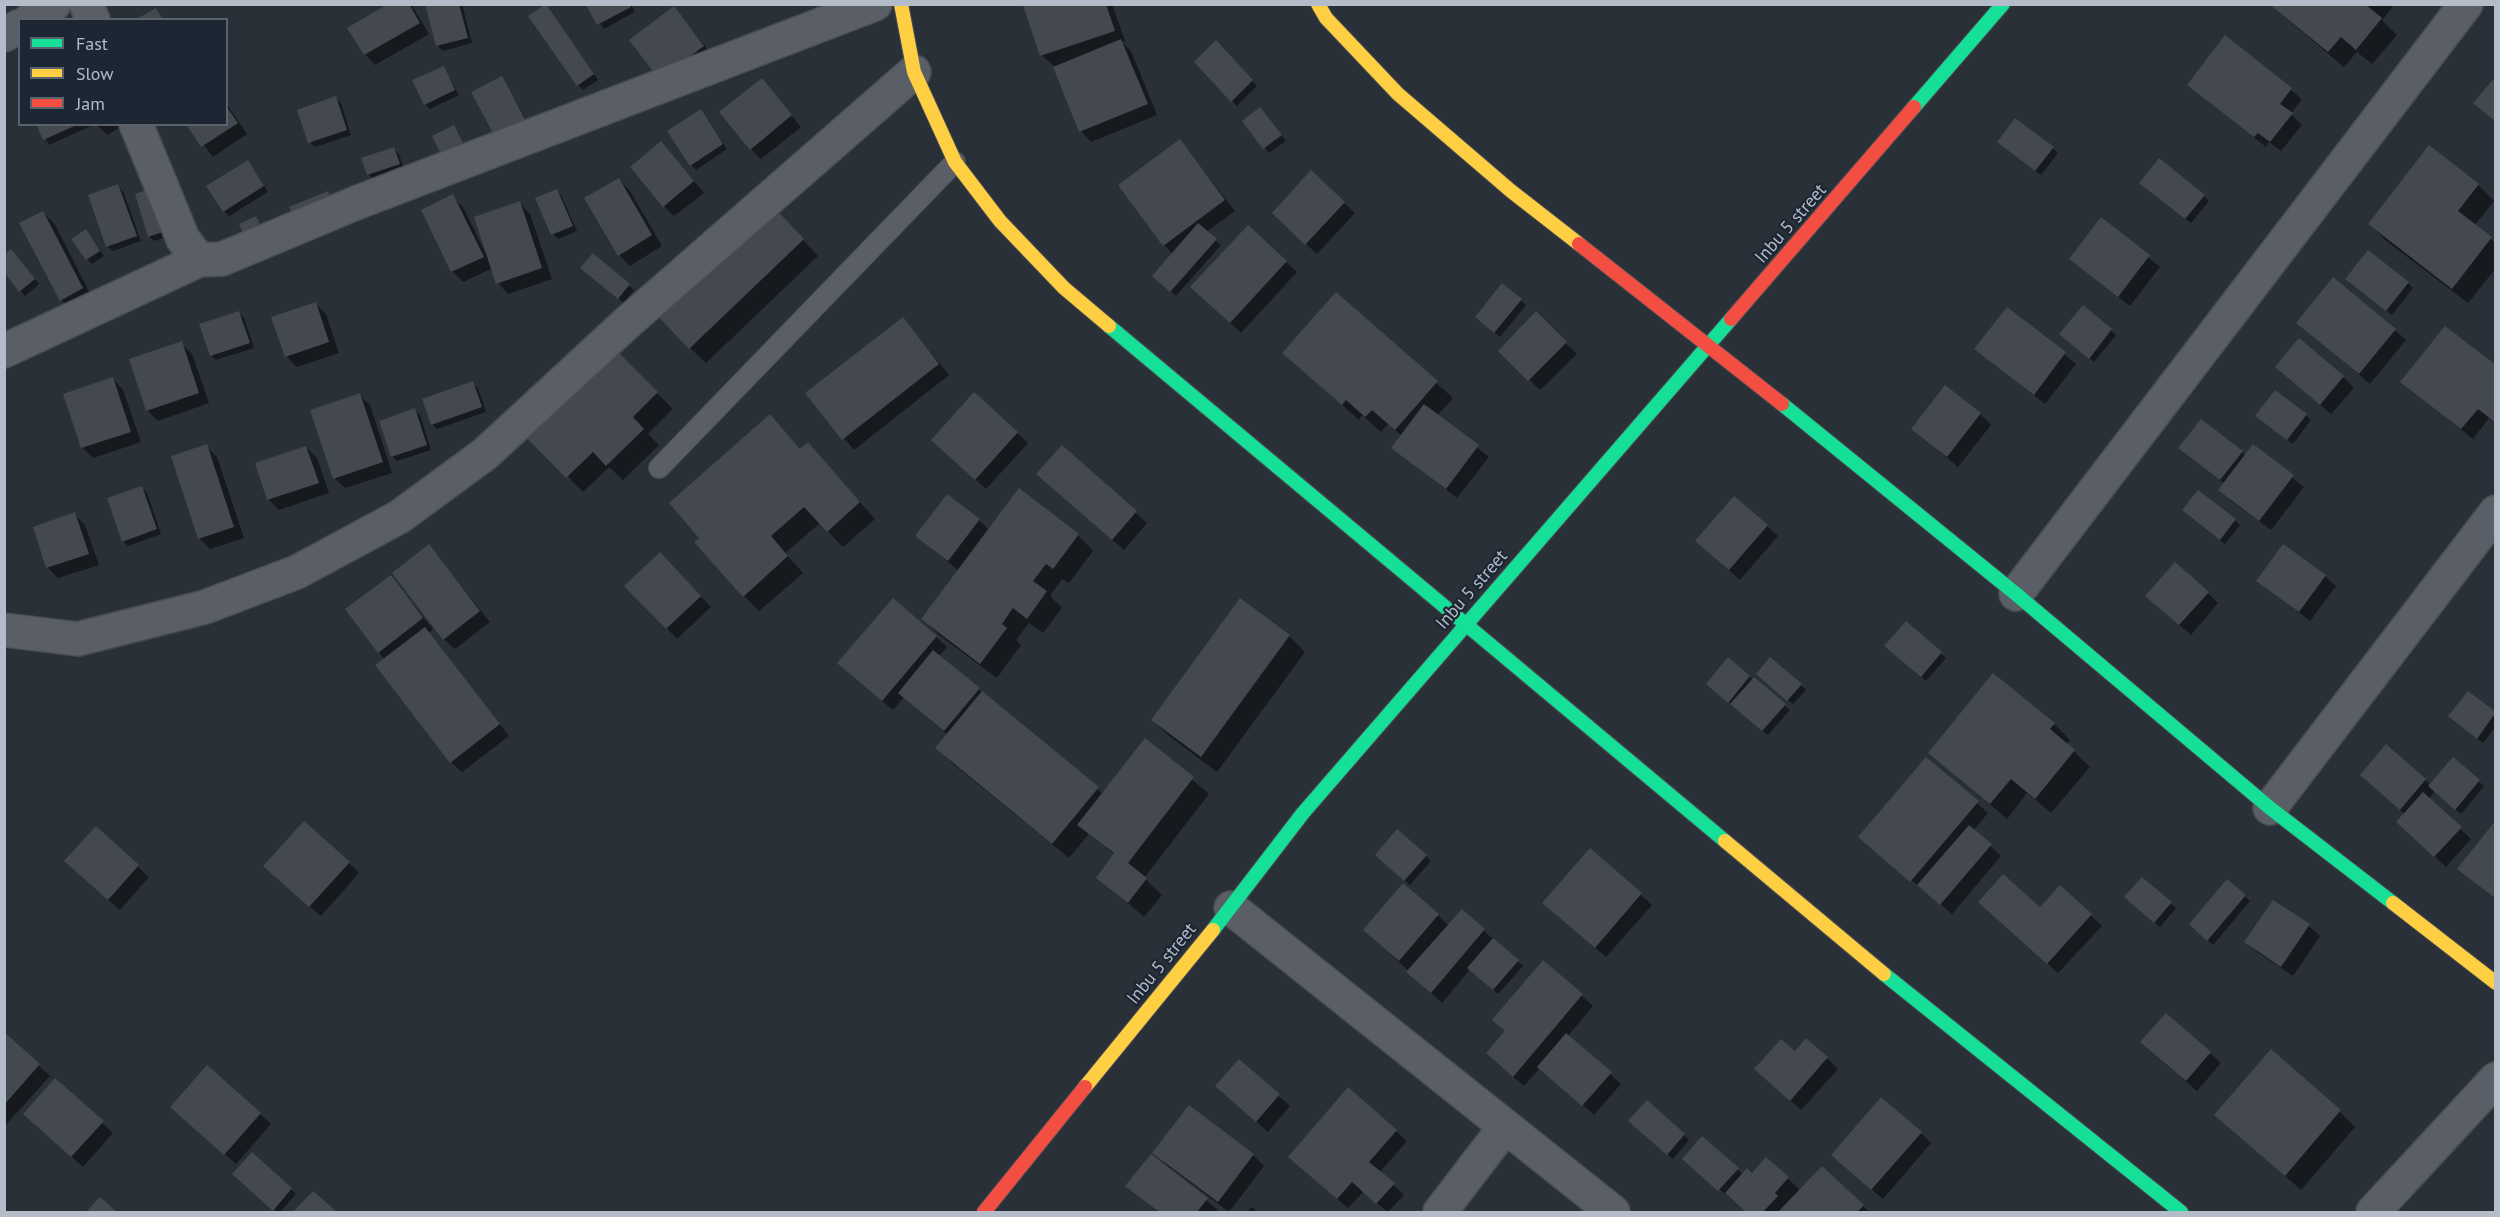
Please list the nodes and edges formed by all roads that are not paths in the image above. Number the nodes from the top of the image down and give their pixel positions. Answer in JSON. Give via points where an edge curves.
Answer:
{"nodes":[{"id":1,"x":54,"y":4,"type":"edge"},
{"id":2,"x":86,"y":4,"type":"edge"},
{"id":3,"x":875,"y":4,"type":"edge"},
{"id":4,"x":901,"y":4,"type":"edge"},
{"id":5,"x":1318,"y":4,"type":"edge"},
{"id":6,"x":2003,"y":4,"type":"edge"},
{"id":7,"x":2466,"y":4,"type":"edge"},
{"id":8,"x":33,"y":18,"type":"edge"},
{"id":9,"x":92,"y":18,"type":"edge"},
{"id":10,"x":18,"y":27,"type":"edge"},
{"id":11,"x":4,"y":35,"type":"edge"},
{"id":12,"x":914,"y":72,"type":"junction"},
{"id":13,"x":137,"y":126,"type":"edge"},
{"id":14,"x":955,"y":162,"type":"junction"},
{"id":15,"x":199,"y":260,"type":"junction"},
{"id":16,"x":1710,"y":346,"type":"junction"},
{"id":17,"x":4,"y":351,"type":"edge"},
{"id":18,"x":659,"y":468,"type":"dead end"},
{"id":19,"x":2496,"y":512,"type":"edge"},
{"id":20,"x":2016,"y":594,"type":"junction"},
{"id":21,"x":1467,"y":624,"type":"junction"},
{"id":22,"x":4,"y":630,"type":"edge"},
{"id":23,"x":2270,"y":808,"type":"junction"},
{"id":24,"x":1231,"y":908,"type":"junction"},
{"id":25,"x":2496,"y":983,"type":"edge"},
{"id":26,"x":2496,"y":1079,"type":"edge"},
{"id":27,"x":1505,"y":1127,"type":"junction"},
{"id":28,"x":984,"y":1212,"type":"edge"},
{"id":29,"x":1440,"y":1212,"type":"edge"},
{"id":30,"x":1613,"y":1212,"type":"edge"},
{"id":31,"x":2181,"y":1212,"type":"edge"},
{"id":32,"x":2373,"y":1212,"type":"edge"}],
"edges":[{"from":1,"to":8,"type":"street"},
{"from":2,"to":9,"type":"street"},
{"from":3,"to":15,"type":"street","via":[[367,198],[243,252],[222,259]]},
{"from":4,"to":12,"type":"street"},
{"from":5,"to":16,"type":"street","via":[[1326,18],[1398,94],[1511,191]]},
{"from":6,"to":16,"type":"street","name":"Inbu 5 street"},
{"from":7,"to":20,"type":"street"},
{"from":10,"to":11,"type":"street"},
{"from":12,"to":14,"type":"street"},
{"from":12,"to":22,"type":"street","via":[[637,313],[485,454],[399,517],[297,572],[205,607],[78,639]]},
{"from":13,"to":15,"type":"street","via":[[183,239]]},
{"from":14,"to":18,"type":"lane"},
{"from":14,"to":21,"type":"street","via":[[1000,221],[1064,288]]},
{"from":15,"to":17,"type":"street"},
{"from":16,"to":20,"type":"street"},
{"from":16,"to":21,"type":"street","name":"Inbu 5 street"},
{"from":19,"to":23,"type":"street"},
{"from":20,"to":23,"type":"street"},
{"from":21,"to":24,"type":"street","name":"Inbu 5 street","via":[[1303,813]]},
{"from":21,"to":31,"type":"street","via":[[1951,1031]]},
{"from":23,"to":25,"type":"street"},
{"from":24,"to":27,"type":"street"},
{"from":24,"to":28,"type":"street","name":"Inbu 5 street"},
{"from":26,"to":32,"type":"street"},
{"from":27,"to":29,"type":"street"},
{"from":27,"to":30,"type":"street"}]}
